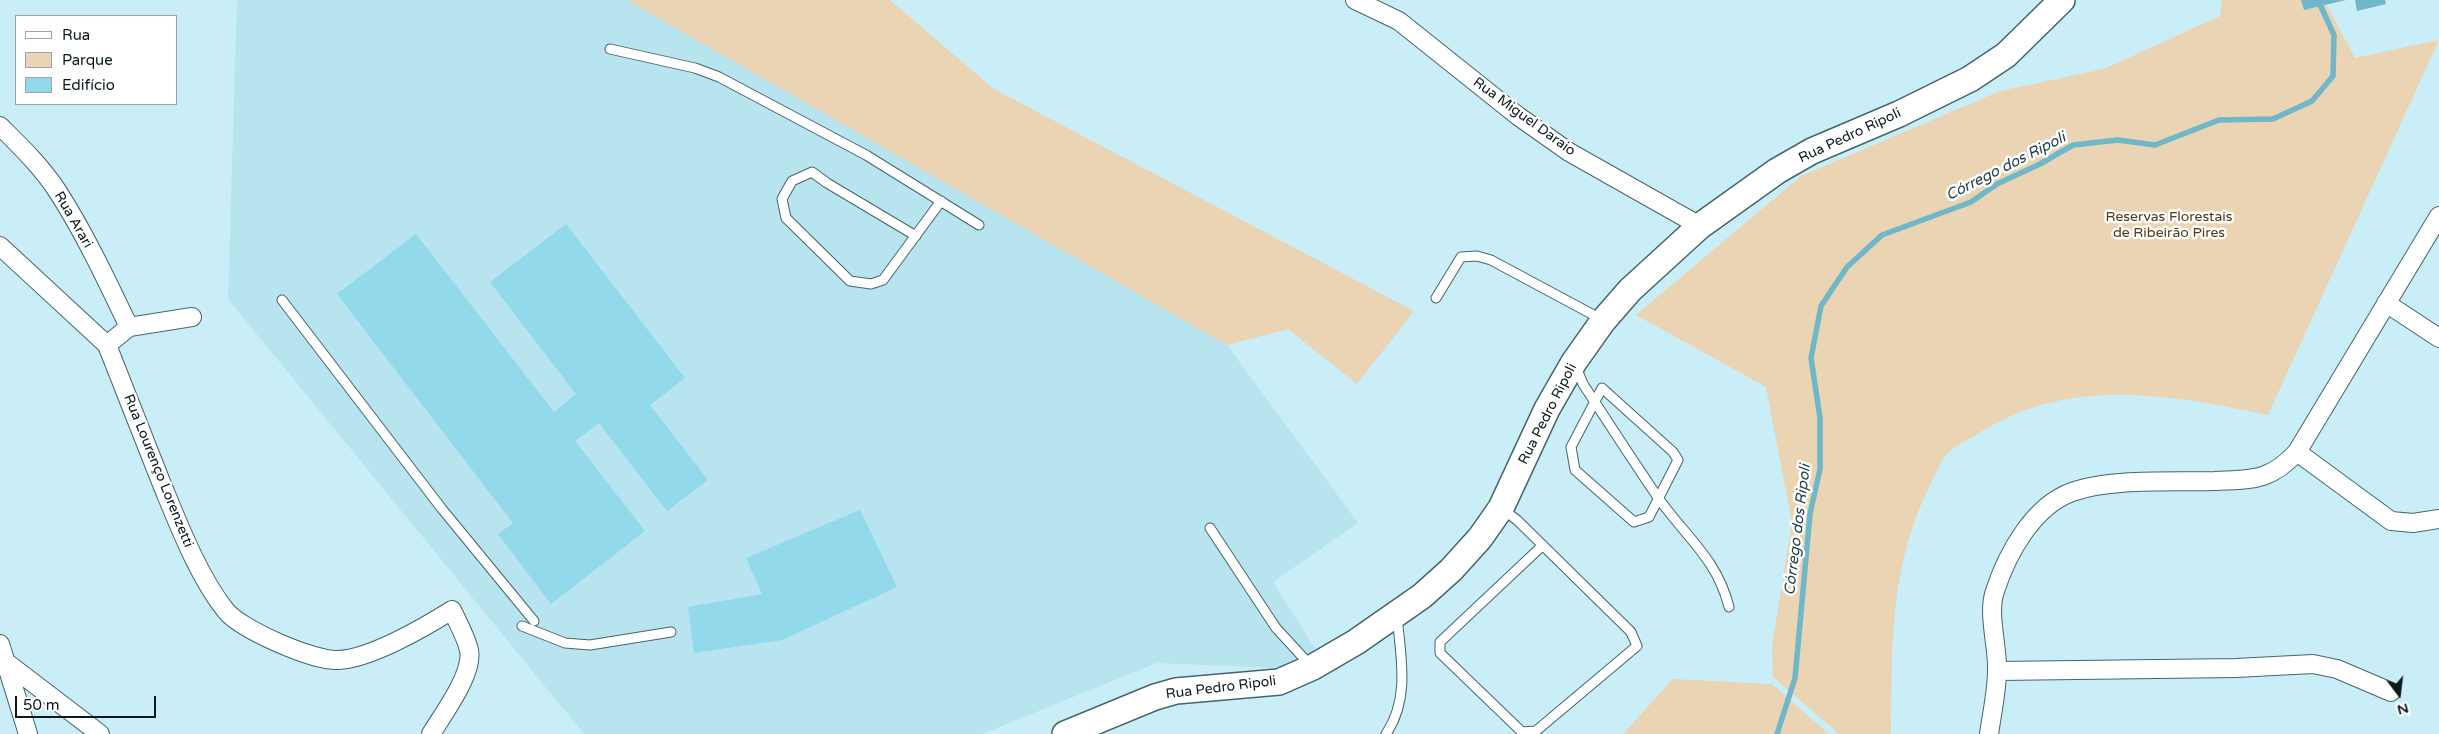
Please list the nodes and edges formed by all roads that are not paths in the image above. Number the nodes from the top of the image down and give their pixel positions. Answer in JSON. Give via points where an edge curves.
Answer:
{"nodes":[{"id":1,"x":1356,"y":0,"type":"edge"},
{"id":2,"x":2062,"y":0,"type":"edge"},
{"id":3,"x":610,"y":49,"type":"dead end"},
{"id":4,"x":0,"y":126,"type":"edge"},
{"id":5,"x":941,"y":201,"type":"junction"},
{"id":6,"x":2439,"y":216,"type":"edge"},
{"id":7,"x":979,"y":225,"type":"dead end"},
{"id":8,"x":1700,"y":226,"type":"junction"},
{"id":9,"x":916,"y":236,"type":"junction"},
{"id":10,"x":0,"y":246,"type":"edge"},
{"id":11,"x":1436,"y":298,"type":"dead end"},
{"id":12,"x":282,"y":300,"type":"dead end"},
{"id":13,"x":2386,"y":304,"type":"junction"},
{"id":14,"x":192,"y":318,"type":"dead end"},
{"id":15,"x":1603,"y":320,"type":"junction"},
{"id":16,"x":130,"y":327,"type":"junction"},
{"id":17,"x":2439,"y":338,"type":"edge"},
{"id":18,"x":107,"y":345,"type":"junction"},
{"id":19,"x":1574,"y":362,"type":"junction"},
{"id":20,"x":1594,"y":401,"type":"junction"},
{"id":21,"x":2297,"y":452,"type":"junction"},
{"id":22,"x":1660,"y":500,"type":"junction"},
{"id":23,"x":1501,"y":508,"type":"junction"},
{"id":24,"x":2439,"y":519,"type":"edge"},
{"id":25,"x":1210,"y":528,"type":"dead end"},
{"id":26,"x":1542,"y":546,"type":"junction"},
{"id":27,"x":1729,"y":607,"type":"dead end"},
{"id":28,"x":1396,"y":614,"type":"junction"},
{"id":29,"x":534,"y":621,"type":"dead end"},
{"id":30,"x":522,"y":626,"type":"dead end"},
{"id":31,"x":671,"y":632,"type":"dead end"},
{"id":32,"x":0,"y":644,"type":"edge"},
{"id":33,"x":7,"y":663,"type":"junction"},
{"id":34,"x":1313,"y":667,"type":"junction"},
{"id":35,"x":1998,"y":671,"type":"junction"},
{"id":36,"x":2391,"y":692,"type":"dead end"},
{"id":37,"x":28,"y":734,"type":"edge"},
{"id":38,"x":100,"y":734,"type":"edge"},
{"id":39,"x":431,"y":734,"type":"edge"},
{"id":40,"x":1065,"y":734,"type":"edge"},
{"id":41,"x":1386,"y":734,"type":"edge"},
{"id":42,"x":1989,"y":734,"type":"edge"}],
"edges":[{"from":1,"to":8,"type":"street","name":"Rua Miguel Daraio","via":[[1399,21],[1568,152]]},
{"from":2,"to":8,"type":"street","name":"Rua Pedro Ripoli","via":[[2006,55],[1970,79],[1812,151],[1777,171]]},
{"from":3,"to":5,"type":"lane","via":[[719,76],[866,155]]},
{"from":4,"to":16,"type":"street","name":"Rua Arari","via":[[34,160],[57,192]]},
{"from":5,"to":7,"type":"lane"},
{"from":5,"to":9,"type":"lane"},
{"from":6,"to":13,"type":"street"},
{"from":8,"to":15,"type":"street","name":"Rua Pedro Ripoli","via":[[1630,290]]},
{"from":9,"to":9,"type":"lane","via":[[883,280],[871,284],[850,281],[786,218],[782,199],[792,182],[812,172]]},
{"from":10,"to":18,"type":"street"},
{"from":11,"to":15,"type":"lane","via":[[1461,257],[1477,256],[1491,260]]},
{"from":12,"to":29,"type":"lane","via":[[442,509]]},
{"from":13,"to":17,"type":"street"},
{"from":13,"to":21,"type":"street"},
{"from":14,"to":16,"type":"street"},
{"from":15,"to":19,"type":"street","name":"Rua Pedro Ripoli"},
{"from":16,"to":18,"type":"street"},
{"from":18,"to":39,"type":"street","name":"Rua Lourenço Lorenzetti","via":[[182,533],[217,598],[242,625],[303,652],[340,660],[418,632],[452,610],[470,651],[468,665],[463,680]]},
{"from":19,"to":20,"type":"lane"},
{"from":19,"to":23,"type":"street","name":"Rua Pedro Ripoli","via":[[1547,409]]},
{"from":20,"to":22,"type":"lane"},
{"from":20,"to":22,"type":"lane","via":[[1602,388],[1673,452],[1678,460]]},
{"from":20,"to":22,"type":"lane","via":[[1571,447],[1575,470],[1634,522],[1649,518]]},
{"from":21,"to":24,"type":"street","via":[[2391,521],[2413,524]]},
{"from":21,"to":35,"type":"street","via":[[2275,473],[2263,477],[2100,485],[2070,492],[2050,505],[2011,551],[1994,593]]},
{"from":22,"to":27,"type":"lane","via":[[1715,568]]},
{"from":23,"to":26,"type":"lane"},
{"from":23,"to":28,"type":"street","name":"Rua Pedro Ripoli","via":[[1451,570]]},
{"from":25,"to":34,"type":"lane","via":[[1276,628]]},
{"from":26,"to":26,"type":"lane","via":[[1631,632],[1637,646],[1536,731],[1522,732],[1440,653],[1440,642]]},
{"from":28,"to":34,"type":"street","name":"Rua Pedro Ripoli"},
{"from":28,"to":41,"type":"lane","via":[[1402,687],[1396,720]]},
{"from":30,"to":31,"type":"lane","via":[[566,643],[590,645]]},
{"from":32,"to":33,"type":"street"},
{"from":33,"to":37,"type":"street"},
{"from":33,"to":38,"type":"street"},
{"from":34,"to":40,"type":"street","name":"Rua Pedro Ripoli","via":[[1279,682],[1176,691]]},
{"from":35,"to":36,"type":"street","via":[[2314,664],[2337,669]]},
{"from":35,"to":42,"type":"street"}]}
